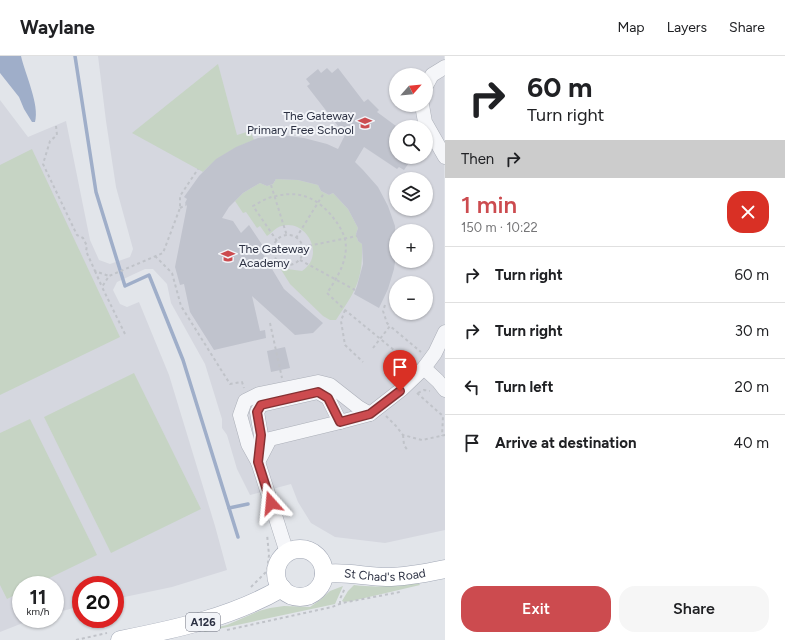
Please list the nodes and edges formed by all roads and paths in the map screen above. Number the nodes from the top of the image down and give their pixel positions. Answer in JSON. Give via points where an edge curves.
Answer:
{"nodes":[{"id":1,"x":445,"y":67,"type":"edge"},
{"id":2,"x":433,"y":74,"type":"edge"},
{"id":3,"x":423,"y":112,"type":"edge"},
{"id":4,"x":56,"y":126,"type":"dead end"},
{"id":5,"x":445,"y":157,"type":"edge"},
{"id":6,"x":198,"y":169,"type":"dead end"},
{"id":7,"x":270,"y":185,"type":"dead end"},
{"id":8,"x":324,"y":193,"type":"dead end"},
{"id":9,"x":274,"y":196,"type":"junction"},
{"id":10,"x":318,"y":202,"type":"junction"},
{"id":11,"x":186,"y":205,"type":"dead end"},
{"id":12,"x":180,"y":208,"type":"junction"},
{"id":13,"x":287,"y":236,"type":"junction"},
{"id":14,"x":356,"y":236,"type":"dead end"},
{"id":15,"x":296,"y":238,"type":"junction"},
{"id":16,"x":345,"y":239,"type":"junction"},
{"id":17,"x":277,"y":241,"type":"junction"},
{"id":18,"x":303,"y":247,"type":"junction"},
{"id":19,"x":155,"y":256,"type":"junction"},
{"id":20,"x":300,"y":260,"type":"junction"},
{"id":21,"x":95,"y":271,"type":"junction"},
{"id":22,"x":109,"y":276,"type":"junction"},
{"id":23,"x":337,"y":280,"type":"junction"},
{"id":24,"x":102,"y":287,"type":"junction"},
{"id":25,"x":355,"y":290,"type":"dead end"},
{"id":26,"x":385,"y":305,"type":"dead end"},
{"id":27,"x":346,"y":310,"type":"junction"},
{"id":28,"x":270,"y":323,"type":"dead end"},
{"id":29,"x":390,"y":326,"type":"dead end"},
{"id":30,"x":445,"y":332,"type":"edge"},
{"id":31,"x":125,"y":334,"type":"dead end"},
{"id":32,"x":363,"y":362,"type":"dead end"},
{"id":33,"x":422,"y":370,"type":"junction"},
{"id":34,"x":285,"y":389,"type":"junction"},
{"id":35,"x":445,"y":390,"type":"edge"},
{"id":36,"x":413,"y":397,"type":"dead end"},
{"id":37,"x":248,"y":399,"type":"junction"},
{"id":38,"x":370,"y":414,"type":"junction"},
{"id":39,"x":393,"y":414,"type":"dead end"},
{"id":40,"x":388,"y":418,"type":"dead end"},
{"id":41,"x":340,"y":422,"type":"junction"},
{"id":42,"x":403,"y":435,"type":"dead end"},
{"id":43,"x":442,"y":436,"type":"dead end"},
{"id":44,"x":408,"y":451,"type":"dead end"},
{"id":45,"x":258,"y":462,"type":"junction"},
{"id":46,"x":268,"y":539,"type":"dead end"},
{"id":47,"x":287,"y":553,"type":"junction"},
{"id":48,"x":445,"y":569,"type":"edge"},
{"id":49,"x":324,"y":574,"type":"junction"},
{"id":50,"x":282,"y":588,"type":"junction"},
{"id":51,"x":248,"y":589,"type":"dead end"},
{"id":52,"x":401,"y":592,"type":"dead end"},
{"id":53,"x":223,"y":630,"type":"dead end"},
{"id":54,"x":157,"y":636,"type":"edge"},
{"id":55,"x":120,"y":640,"type":"edge"}],
"edges":[{"from":1,"to":2,"type":"lane"},
{"from":3,"to":5,"type":"lane","via":[[425,122]]},
{"from":4,"to":21,"type":"path","via":[[57,135],[50,141],[43,164],[77,235],[83,238],[87,246],[86,251]]},
{"from":6,"to":12,"type":"path","via":[[180,196]]},
{"from":7,"to":9,"type":"path"},
{"from":8,"to":10,"type":"path"},
{"from":9,"to":10,"type":"path","via":[[295,194]]},
{"from":9,"to":13,"type":"path"},
{"from":9,"to":17,"type":"path","via":[[253,206]]},
{"from":10,"to":15,"type":"path"},
{"from":10,"to":16,"type":"path","via":[[340,226]]},
{"from":11,"to":12,"type":"path"},
{"from":12,"to":19,"type":"path","via":[[163,253]]},
{"from":13,"to":15,"type":"path"},
{"from":13,"to":17,"type":"path"},
{"from":14,"to":16,"type":"path"},
{"from":15,"to":18,"type":"path"},
{"from":16,"to":18,"type":"path"},
{"from":16,"to":23,"type":"path","via":[[344,260]]},
{"from":17,"to":20,"type":"path","via":[[273,249],[279,262],[292,265]]},
{"from":18,"to":20,"type":"path"},
{"from":19,"to":22,"type":"path"},
{"from":19,"to":37,"type":"path","via":[[172,273],[181,306],[230,384],[242,382]]},
{"from":20,"to":23,"type":"path"},
{"from":21,"to":22,"type":"path"},
{"from":21,"to":24,"type":"path"},
{"from":22,"to":24,"type":"path"},
{"from":23,"to":25,"type":"path"},
{"from":23,"to":27,"type":"path","via":[[327,293]]},
{"from":24,"to":31,"type":"path"},
{"from":26,"to":29,"type":"path","via":[[383,311]]},
{"from":27,"to":32,"type":"path","via":[[341,321],[345,345]]},
{"from":27,"to":33,"type":"path"},
{"from":28,"to":34,"type":"path"},
{"from":30,"to":33,"type":"lane","via":[[435,353]]},
{"from":33,"to":35,"type":"lane","via":[[438,381]]},
{"from":33,"to":38,"type":"lane","via":[[395,387]]},
{"from":34,"to":37,"type":"lane"},
{"from":34,"to":38,"type":"lane","via":[[318,382],[330,385]]},
{"from":36,"to":43,"type":"path","via":[[418,393],[443,416]]},
{"from":37,"to":45,"type":"lane","via":[[240,415],[248,444]]},
{"from":38,"to":41,"type":"lane"},
{"from":39,"to":40,"type":"path"},
{"from":41,"to":45,"type":"lane","via":[[270,439]]},
{"from":41,"to":45,"type":"lane","via":[[328,398],[318,392],[261,405],[257,412],[261,435]]},
{"from":42,"to":44,"type":"path","via":[[404,445]]},
{"from":45,"to":47,"type":"lane"},
{"from":46,"to":51,"type":"path","via":[[268,571]]},
{"from":47,"to":49,"type":"main road","via":[[302,549],[315,554],[324,567]]},
{"from":47,"to":50,"type":"main road","via":[[277,570],[278,583]]},
{"from":48,"to":49,"type":"main road","name":"St Chad's Road","via":[[398,576]]},
{"from":49,"to":50,"type":"main road","via":[[323,582],[312,594],[297,597]]},
{"from":50,"to":54,"type":"main road","number":"A126","via":[[246,606]]},
{"from":52,"to":53,"type":"path"},
{"from":54,"to":55,"type":"main road","number":"A126"}]}
